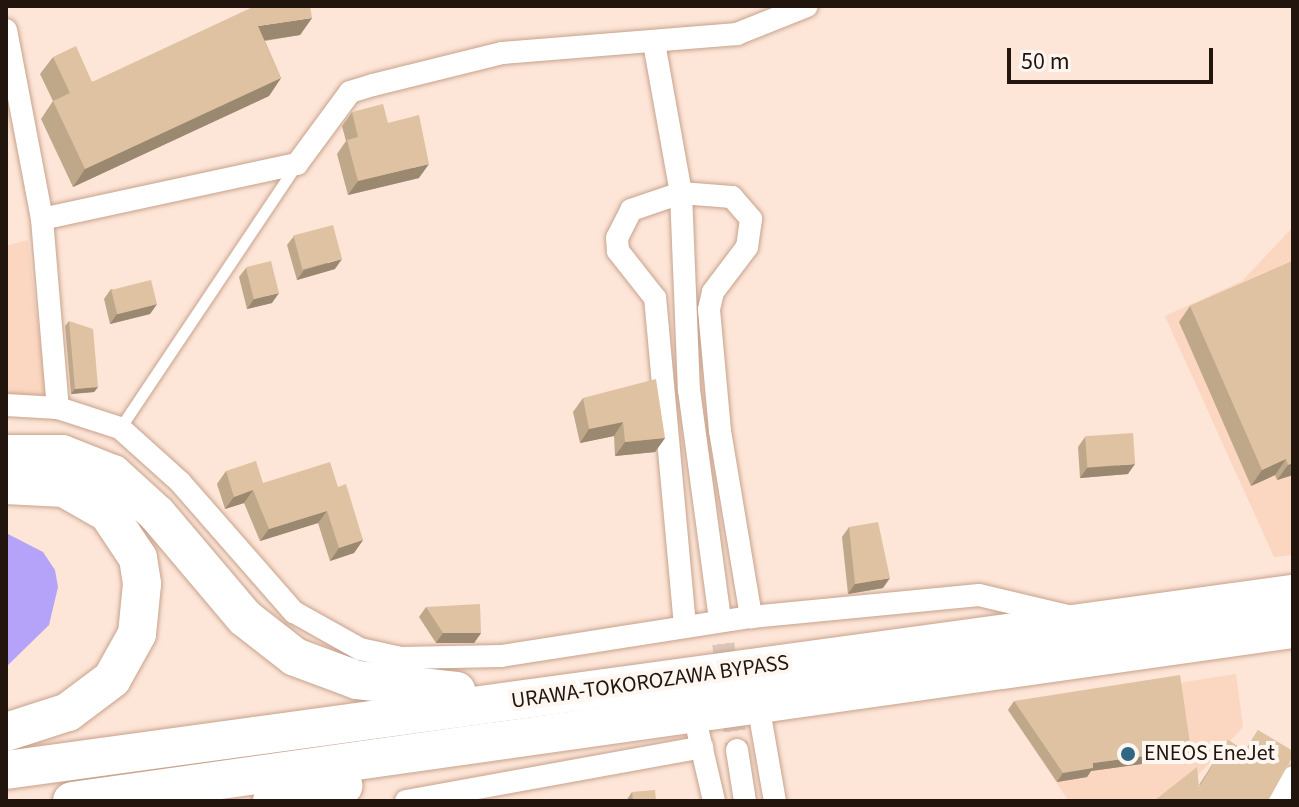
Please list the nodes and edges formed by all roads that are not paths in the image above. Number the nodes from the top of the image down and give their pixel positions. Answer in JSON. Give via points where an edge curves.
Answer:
{"nodes":[{"id":1,"x":807,"y":6,"type":"edge"},
{"id":2,"x":6,"y":30,"type":"edge"},
{"id":3,"x":654,"y":43,"type":"junction"},
{"id":4,"x":297,"y":164,"type":"junction"},
{"id":5,"x":681,"y":193,"type":"junction"},
{"id":6,"x":42,"y":219,"type":"junction"},
{"id":7,"x":6,"y":405,"type":"edge"},
{"id":8,"x":58,"y":408,"type":"junction"},
{"id":9,"x":120,"y":428,"type":"junction"},
{"id":10,"x":6,"y":454,"type":"edge"},
{"id":11,"x":6,"y":485,"type":"edge"},
{"id":12,"x":1293,"y":594,"type":"edge"},
{"id":13,"x":719,"y":611,"type":"tunnel mouth"},
{"id":14,"x":751,"y":617,"type":"junction"},
{"id":15,"x":1094,"y":622,"type":"junction"},
{"id":16,"x":685,"y":626,"type":"junction"},
{"id":17,"x":1293,"y":629,"type":"edge"},
{"id":18,"x":877,"y":651,"type":"junction"},
{"id":19,"x":758,"y":704,"type":"junction"},
{"id":20,"x":687,"y":726,"type":"junction"},
{"id":21,"x":6,"y":732,"type":"edge"},
{"id":22,"x":737,"y":750,"type":"tunnel mouth"},
{"id":23,"x":6,"y":770,"type":"edge"},
{"id":24,"x":1293,"y":777,"type":"edge"},
{"id":25,"x":72,"y":801,"type":"edge"},
{"id":26,"x":272,"y":801,"type":"edge"},
{"id":27,"x":406,"y":801,"type":"edge"},
{"id":28,"x":714,"y":801,"type":"edge"},
{"id":29,"x":745,"y":801,"type":"edge"},
{"id":30,"x":775,"y":801,"type":"edge"},
{"id":31,"x":1278,"y":801,"type":"edge"}],
"edges":[{"from":1,"to":3,"type":"street","via":[[737,34]]},
{"from":2,"to":6,"type":"street"},
{"from":3,"to":4,"type":"street","via":[[502,53],[350,92]]},
{"from":3,"to":5,"type":"street"},
{"from":4,"to":6,"type":"street"},
{"from":4,"to":9,"type":"lane"},
{"from":5,"to":13,"type":"street","via":[[689,390]]},
{"from":5,"to":14,"type":"street","via":[[732,197],[751,219],[747,247],[713,292],[709,310],[720,431]]},
{"from":5,"to":16,"type":"street","via":[[631,210],[617,238],[618,251],[655,298]]},
{"from":6,"to":8,"type":"street"},
{"from":7,"to":8,"type":"street"},
{"from":8,"to":9,"type":"street"},
{"from":9,"to":16,"type":"street","via":[[180,482],[294,612],[360,649],[447,661]]},
{"from":10,"to":18,"type":"highway","via":[[62,454],[113,474],[136,491],[222,595],[268,639],[295,657],[357,680],[461,691]]},
{"from":11,"to":21,"type":"highway","via":[[64,488],[108,513],[138,558],[142,584],[137,634],[112,679],[68,712]]},
{"from":12,"to":15,"type":"highway","name":"URAWA-TOKOROZAWA BYPASS"},
{"from":14,"to":15,"type":"street","via":[[979,595]]},
{"from":14,"to":16,"type":"street"},
{"from":15,"to":18,"type":"highway","name":"URAWA-TOKOROZAWA BYPASS"},
{"from":17,"to":19,"type":"highway","name":"URAWA-TOKOROZAWA BYPASS"},
{"from":18,"to":23,"type":"highway","name":"URAWA-TOKOROZAWA BYPASS"},
{"from":19,"to":20,"type":"highway","name":"URAWA-TOKOROZAWA BYPASS"},
{"from":19,"to":30,"type":"street"},
{"from":20,"to":25,"type":"highway","name":"URAWA-TOKOROZAWA BYPASS"},
{"from":20,"to":26,"type":"highway"},
{"from":20,"to":27,"type":"street"},
{"from":20,"to":28,"type":"street"},
{"from":22,"to":29,"type":"street"},
{"from":24,"to":31,"type":"street"}]}
